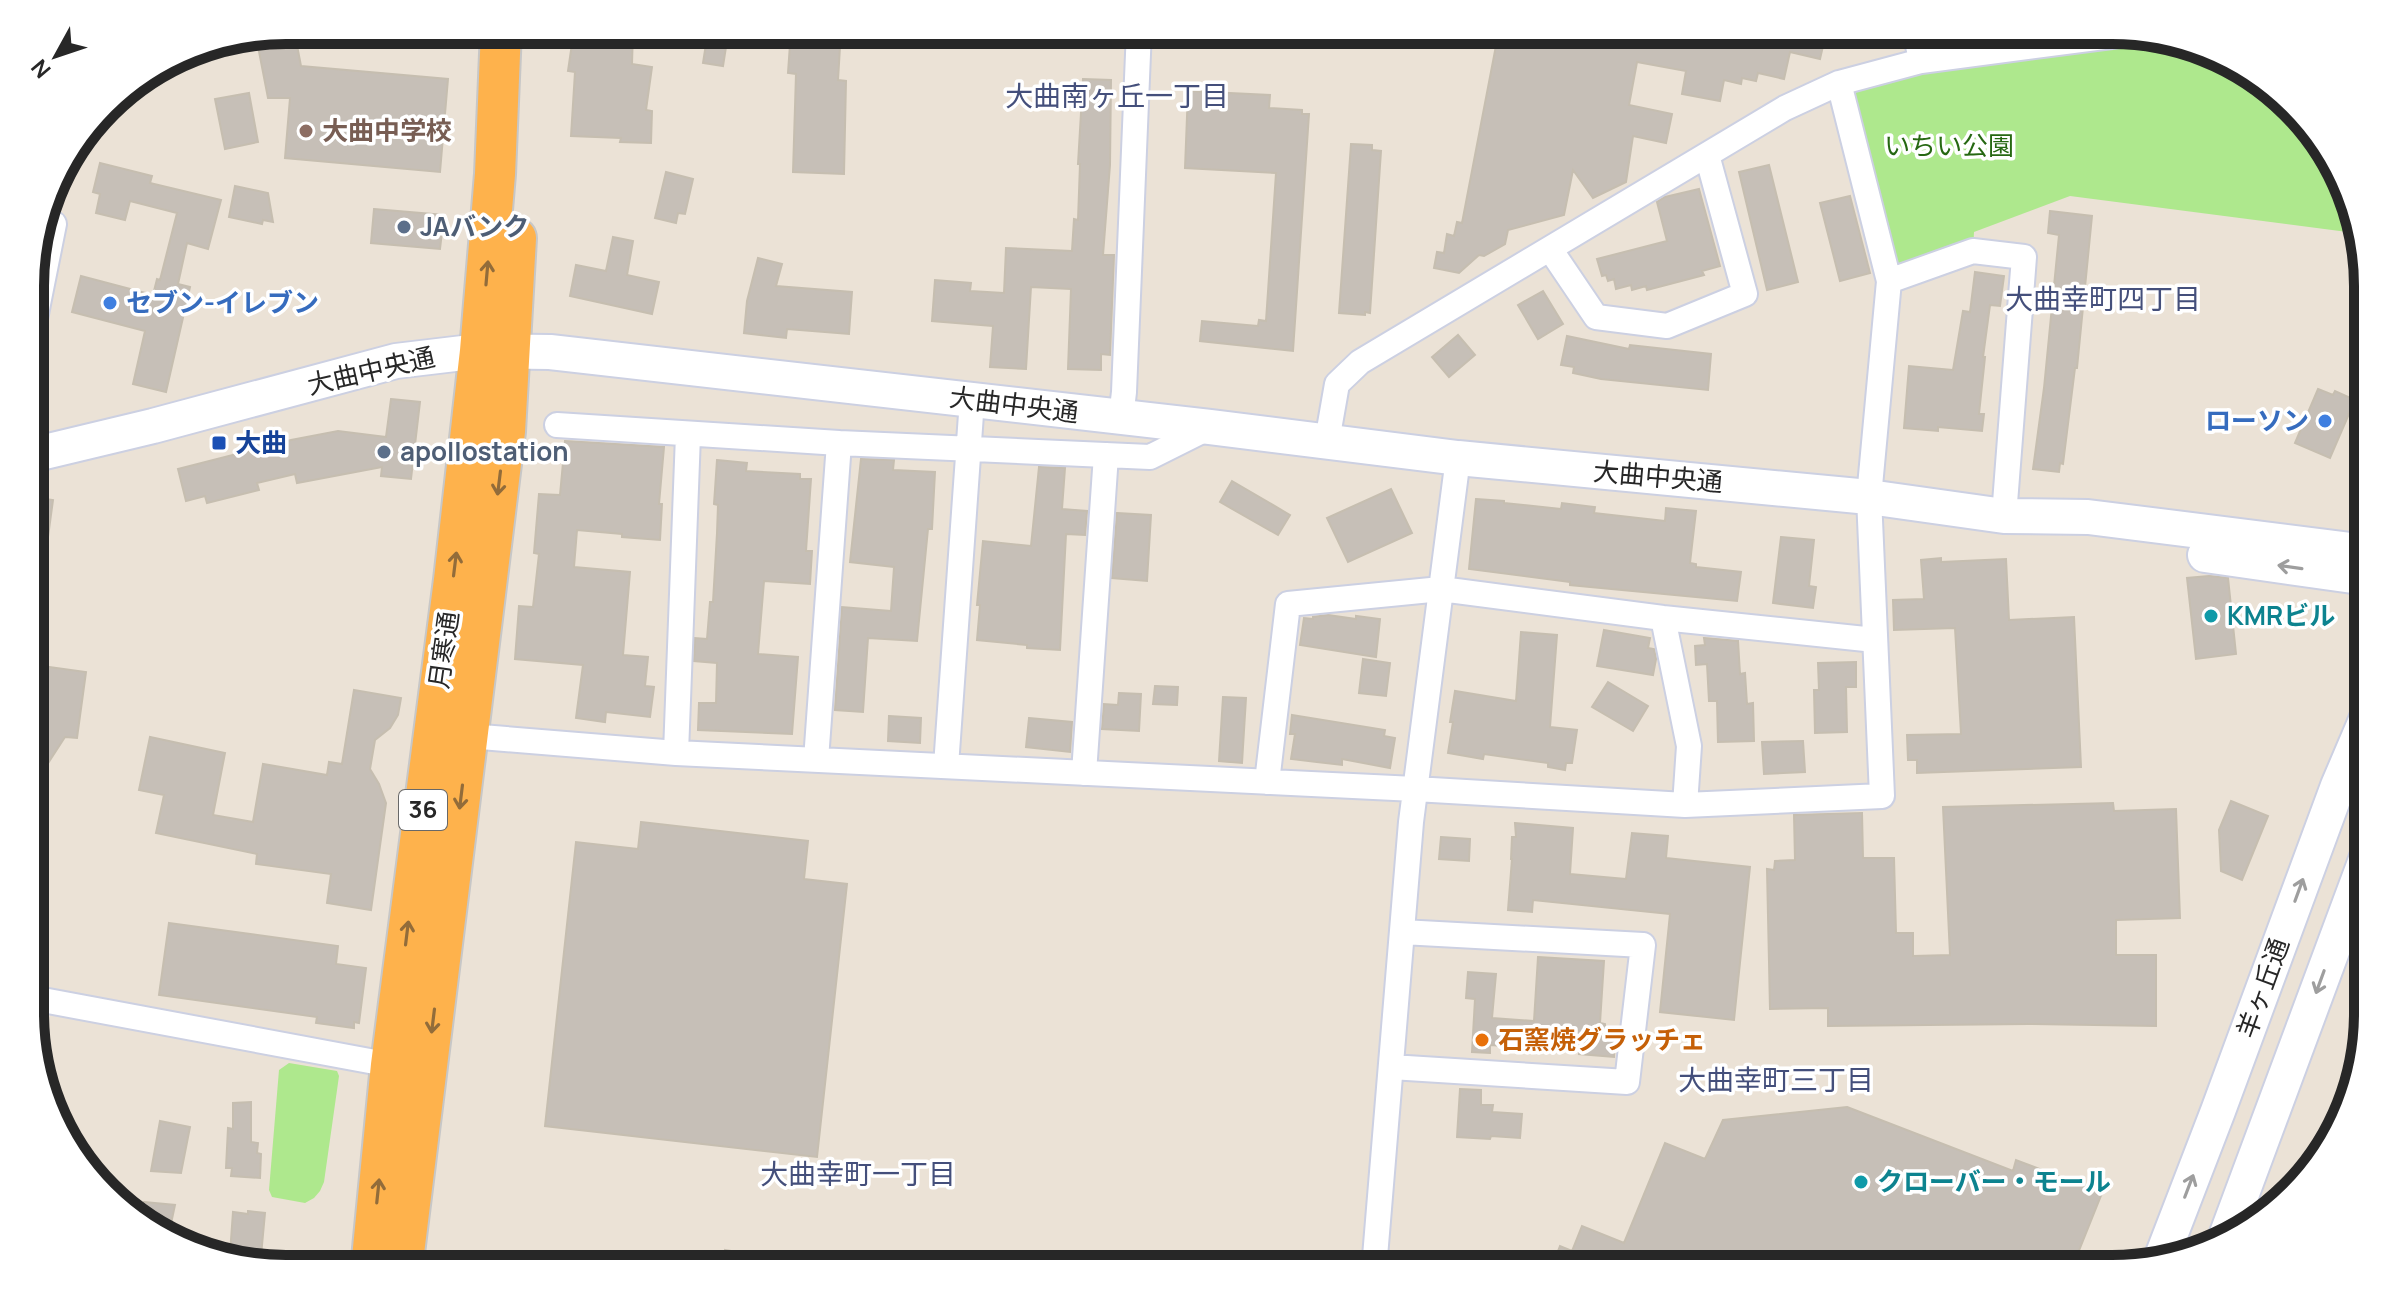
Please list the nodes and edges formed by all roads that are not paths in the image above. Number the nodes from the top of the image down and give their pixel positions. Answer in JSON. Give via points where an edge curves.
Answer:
{"nodes":[{"id":1,"x":500,"y":44,"type":"edge"},
{"id":2,"x":524,"y":44,"type":"edge"},
{"id":3,"x":1138,"y":44,"type":"edge"},
{"id":4,"x":1918,"y":44,"type":"edge"},
{"id":5,"x":2041,"y":44,"type":"edge"},
{"id":6,"x":1921,"y":61,"type":"junction"},
{"id":7,"x":1839,"y":83,"type":"junction"},
{"id":8,"x":1707,"y":155,"type":"junction"},
{"id":9,"x":52,"y":223,"type":"edge"},
{"id":10,"x":1550,"y":249,"type":"junction"},
{"id":11,"x":45,"y":268,"type":"edge"},
{"id":12,"x":1889,"y":281,"type":"junction"},
{"id":13,"x":496,"y":350,"type":"junction"},
{"id":14,"x":972,"y":400,"type":"junction"},
{"id":15,"x":1121,"y":417,"type":"junction"},
{"id":16,"x":557,"y":425,"type":"dead end"},
{"id":17,"x":1210,"y":427,"type":"junction"},
{"id":18,"x":688,"y":435,"type":"junction"},
{"id":19,"x":1327,"y":441,"type":"junction"},
{"id":20,"x":839,"y":443,"type":"junction"},
{"id":21,"x":969,"y":449,"type":"junction"},
{"id":22,"x":45,"y":452,"type":"edge"},
{"id":23,"x":1106,"y":455,"type":"junction"},
{"id":24,"x":1458,"y":458,"type":"junction"},
{"id":25,"x":1869,"y":497,"type":"junction"},
{"id":26,"x":2004,"y":516,"type":"junction"},
{"id":27,"x":2354,"y":550,"type":"edge"},
{"id":28,"x":2354,"y":576,"type":"edge"},
{"id":29,"x":1441,"y":589,"type":"junction"},
{"id":30,"x":1663,"y":618,"type":"junction"},
{"id":31,"x":1875,"y":640,"type":"junction"},
{"id":32,"x":469,"y":736,"type":"junction"},
{"id":33,"x":2354,"y":748,"type":"edge"},
{"id":34,"x":676,"y":753,"type":"junction"},
{"id":35,"x":816,"y":760,"type":"junction"},
{"id":36,"x":946,"y":766,"type":"junction"},
{"id":37,"x":1084,"y":773,"type":"junction"},
{"id":38,"x":1267,"y":782,"type":"junction"},
{"id":39,"x":1415,"y":789,"type":"junction"},
{"id":40,"x":1685,"y":805,"type":"junction"},
{"id":41,"x":2354,"y":893,"type":"edge"},
{"id":42,"x":1402,"y":932,"type":"junction"},
{"id":43,"x":44,"y":1000,"type":"edge"},
{"id":44,"x":391,"y":1065,"type":"junction"},
{"id":45,"x":1391,"y":1067,"type":"junction"},
{"id":46,"x":2231,"y":1223,"type":"edge"},
{"id":47,"x":2165,"y":1248,"type":"edge"},
{"id":48,"x":1375,"y":1254,"type":"edge"},
{"id":49,"x":372,"y":1255,"type":"edge"},
{"id":50,"x":404,"y":1255,"type":"edge"}],
"edges":[{"from":13,"to":1,"type":"highway","name":"月寒通","number":"36","one_way":true},
{"from":2,"to":13,"type":"highway","name":"月寒通","number":"36"},
{"from":3,"to":15,"type":"street"},
{"from":4,"to":6,"type":"street"},
{"from":5,"to":6,"type":"street"},
{"from":6,"to":7,"type":"street"},
{"from":7,"to":8,"type":"street"},
{"from":7,"to":12,"type":"street"},
{"from":8,"to":10,"type":"street"},
{"from":8,"to":10,"type":"street","via":[[1745,294],[1667,326],[1596,317]]},
{"from":9,"to":11,"type":"street"},
{"from":10,"to":19,"type":"street","via":[[1360,362],[1337,384]]},
{"from":12,"to":25,"type":"street"},
{"from":12,"to":26,"type":"street","via":[[1973,251],[2024,257]]},
{"from":13,"to":14,"type":"main road","name":"大曲中央通"},
{"from":13,"to":22,"type":"main road","name":"大曲中央通","via":[[396,361]]},
{"from":13,"to":32,"type":"highway","name":"月寒通","number":"36","one_way":true,"via":[[505,431]]},
{"from":44,"to":13,"type":"highway","name":"月寒通","number":"36","one_way":true,"via":[[454,580]]},
{"from":14,"to":15,"type":"main road","name":"大曲中央通"},
{"from":14,"to":21,"type":"street"},
{"from":15,"to":17,"type":"main road","name":"大曲中央通"},
{"from":16,"to":18,"type":"street"},
{"from":17,"to":19,"type":"main road","name":"大曲中央通"},
{"from":17,"to":23,"type":"street","via":[[1150,457]]},
{"from":18,"to":20,"type":"street"},
{"from":18,"to":34,"type":"street"},
{"from":19,"to":24,"type":"main road","name":"大曲中央通"},
{"from":20,"to":21,"type":"street"},
{"from":20,"to":35,"type":"street"},
{"from":21,"to":23,"type":"street"},
{"from":21,"to":36,"type":"street"},
{"from":23,"to":37,"type":"street"},
{"from":24,"to":25,"type":"main road","name":"大曲中央通"},
{"from":24,"to":29,"type":"street"},
{"from":25,"to":26,"type":"main road","name":"大曲中央通"},
{"from":25,"to":31,"type":"street"},
{"from":26,"to":27,"type":"main road","name":"大曲中央通","via":[[2088,517]]},
{"from":28,"to":26,"type":"main road","name":"大曲中央通","one_way":true,"via":[[2085,538]]},
{"from":29,"to":30,"type":"street"},
{"from":29,"to":38,"type":"street","via":[[1288,604]]},
{"from":29,"to":39,"type":"street"},
{"from":30,"to":31,"type":"street"},
{"from":30,"to":40,"type":"street","via":[[1689,746]]},
{"from":31,"to":40,"type":"street","via":[[1882,796]]},
{"from":32,"to":34,"type":"street"},
{"from":32,"to":50,"type":"highway","name":"月寒通","number":"36","one_way":true},
{"from":47,"to":33,"type":"main road","name":"羊ヶ丘通","one_way":true},
{"from":34,"to":35,"type":"street"},
{"from":35,"to":36,"type":"street"},
{"from":36,"to":37,"type":"street"},
{"from":37,"to":38,"type":"street"},
{"from":38,"to":39,"type":"street"},
{"from":39,"to":40,"type":"street"},
{"from":39,"to":42,"type":"street"},
{"from":41,"to":46,"type":"main road","name":"羊ヶ丘通","one_way":true},
{"from":42,"to":45,"type":"street"},
{"from":42,"to":45,"type":"street","via":[[1643,945],[1627,1082]]},
{"from":43,"to":44,"type":"street"},
{"from":49,"to":44,"type":"highway","name":"月寒通","number":"36","one_way":true},
{"from":45,"to":48,"type":"street"}]}
